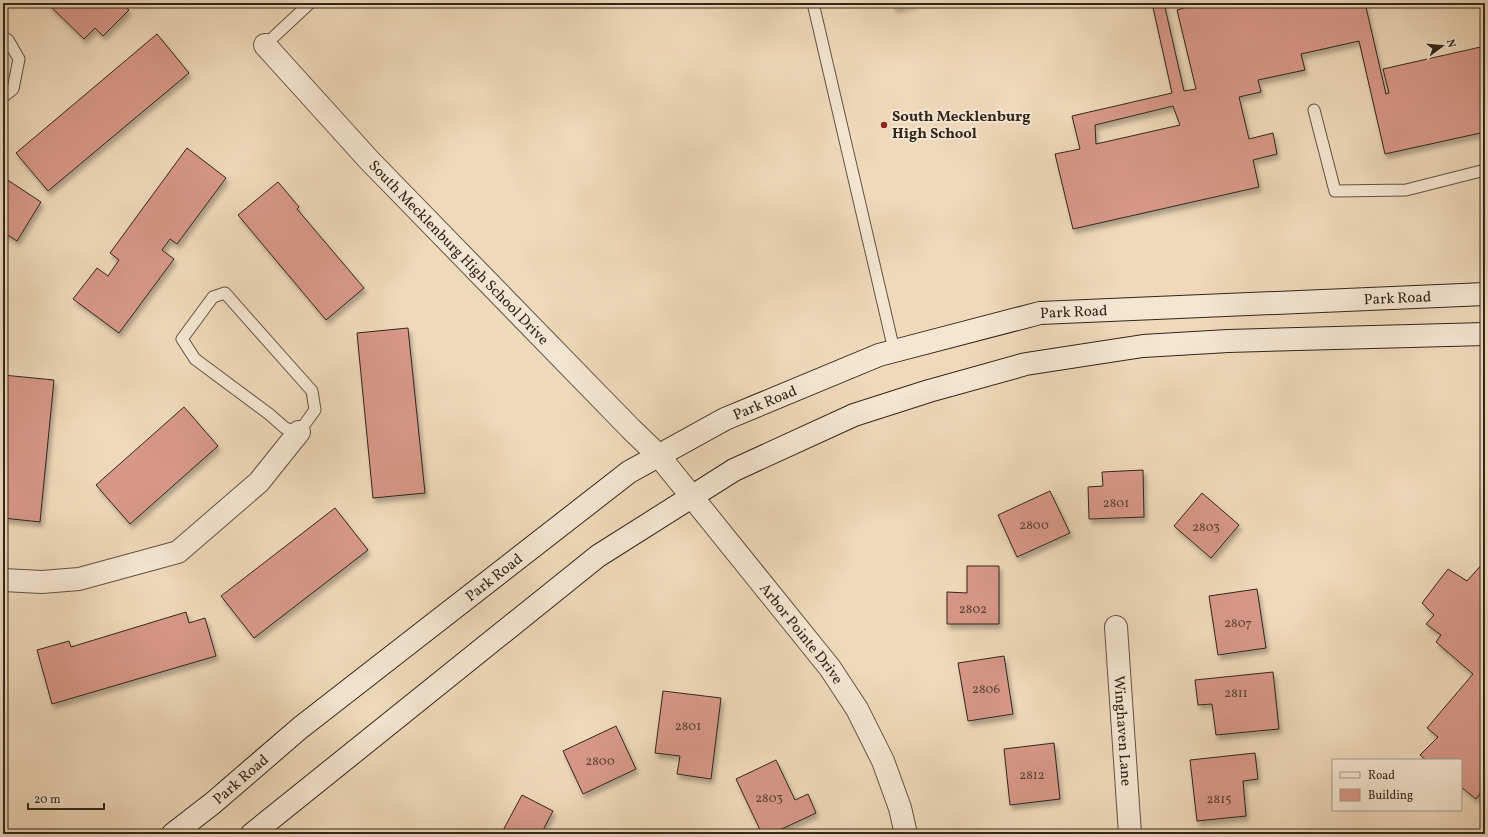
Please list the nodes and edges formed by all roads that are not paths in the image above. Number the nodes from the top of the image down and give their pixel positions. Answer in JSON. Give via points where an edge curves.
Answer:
{"nodes":[{"id":1,"x":310,"y":3,"type":"edge"},
{"id":2,"x":813,"y":3,"type":"edge"},
{"id":3,"x":3,"y":37,"type":"edge"},
{"id":4,"x":265,"y":45,"type":"joint"},
{"id":5,"x":3,"y":97,"type":"edge"},
{"id":6,"x":1314,"y":110,"type":"dead end"},
{"id":7,"x":1485,"y":170,"type":"edge"},
{"id":8,"x":1485,"y":294,"type":"edge"},
{"id":9,"x":1485,"y":334,"type":"edge"},
{"id":10,"x":894,"y":350,"type":"junction"},
{"id":11,"x":299,"y":432,"type":"junction"},
{"id":12,"x":659,"y":456,"type":"junction"},
{"id":13,"x":690,"y":497,"type":"junction"},
{"id":14,"x":3,"y":580,"type":"edge"},
{"id":15,"x":1116,"y":627,"type":"dead end"},
{"id":16,"x":172,"y":834,"type":"edge"},
{"id":17,"x":252,"y":834,"type":"edge"},
{"id":18,"x":906,"y":834,"type":"edge"},
{"id":19,"x":1130,"y":834,"type":"edge"}],
"edges":[{"from":1,"to":4,"type":"lane"},
{"from":2,"to":10,"type":"lane"},
{"from":3,"to":5,"type":"lane","via":[[8,40],[19,58],[13,89]]},
{"from":4,"to":12,"type":"main road","name":"South Mecklenburg High School Drive","via":[[369,160]]},
{"from":6,"to":7,"type":"lane","via":[[1335,191],[1406,190]]},
{"from":8,"to":10,"type":"main road","name":"Park Road","via":[[1040,313]]},
{"from":9,"to":13,"type":"main road","via":[[1228,341],[1143,346],[1026,364],[854,415],[734,470]]},
{"from":10,"to":12,"type":"main road","name":"Park Road","via":[[725,419]]},
{"from":11,"to":11,"type":"lane","via":[[285,428],[195,359],[182,339],[213,297],[225,294],[312,391],[315,410]]},
{"from":11,"to":14,"type":"main road","via":[[259,482],[178,552],[79,579],[42,582]]},
{"from":12,"to":13,"type":"main road","name":"Arbor Pointe Drive"},
{"from":12,"to":16,"type":"main road","name":"Park Road","via":[[625,475],[300,728],[213,803]]},
{"from":13,"to":17,"type":"main road","via":[[598,556]]},
{"from":13,"to":18,"type":"main road","name":"Arbor Pointe Drive","via":[[830,668],[857,709],[883,761],[900,808]]},
{"from":15,"to":19,"type":"main road","name":"Winghaven Lane"}]}
